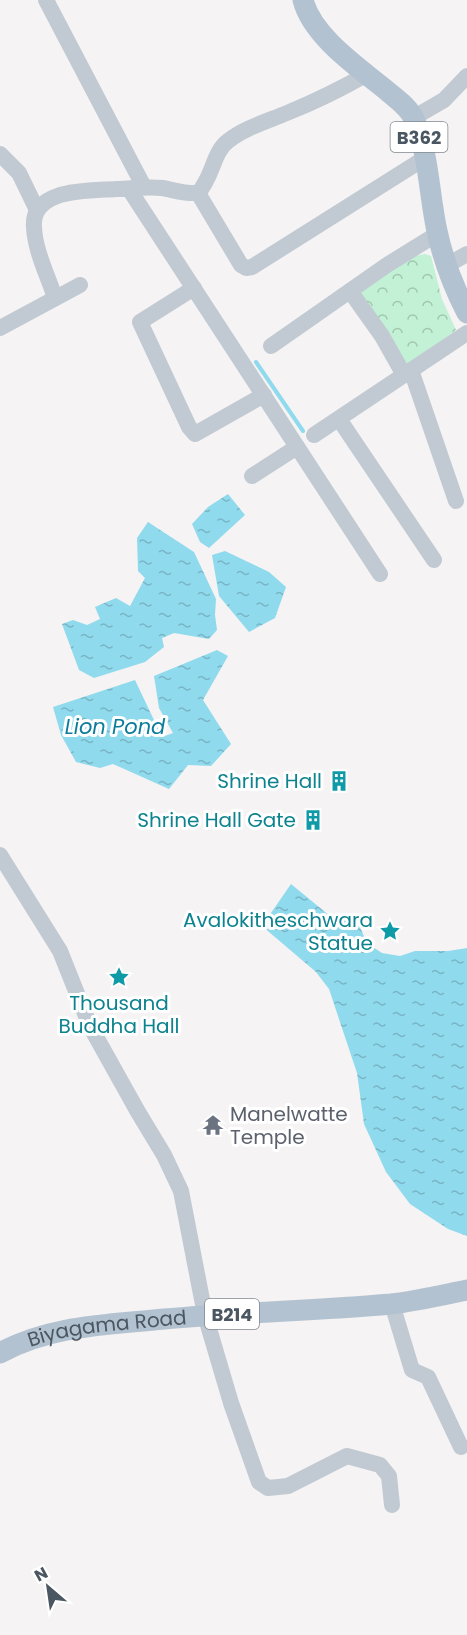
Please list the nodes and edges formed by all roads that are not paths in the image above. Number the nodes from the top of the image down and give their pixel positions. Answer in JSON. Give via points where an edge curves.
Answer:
{"nodes":[{"id":1,"x":46,"y":0,"type":"edge"},
{"id":2,"x":303,"y":0,"type":"edge"},
{"id":3,"x":367,"y":74,"type":"junction"},
{"id":4,"x":467,"y":76,"type":"edge"},
{"id":5,"x":413,"y":118,"type":"junction"},
{"id":6,"x":0,"y":154,"type":"edge"},
{"id":7,"x":425,"y":158,"type":"junction"},
{"id":8,"x":137,"y":188,"type":"junction"},
{"id":9,"x":198,"y":193,"type":"junction"},
{"id":10,"x":37,"y":210,"type":"junction"},
{"id":11,"x":437,"y":234,"type":"junction"},
{"id":12,"x":467,"y":254,"type":"edge"},
{"id":13,"x":447,"y":265,"type":"junction"},
{"id":14,"x":80,"y":285,"type":"dead end"},
{"id":15,"x":194,"y":288,"type":"junction"},
{"id":16,"x":350,"y":291,"type":"junction"},
{"id":17,"x":55,"y":298,"type":"junction"},
{"id":18,"x":467,"y":312,"type":"edge"},
{"id":19,"x":0,"y":328,"type":"edge"},
{"id":20,"x":467,"y":333,"type":"edge"},
{"id":21,"x":270,"y":345,"type":"dead end"},
{"id":22,"x":408,"y":372,"type":"junction"},
{"id":23,"x":264,"y":395,"type":"junction"},
{"id":24,"x":339,"y":419,"type":"junction"},
{"id":25,"x":314,"y":435,"type":"dead end"},
{"id":26,"x":297,"y":447,"type":"junction"},
{"id":27,"x":252,"y":476,"type":"dead end"},
{"id":28,"x":456,"y":501,"type":"dead end"},
{"id":29,"x":434,"y":560,"type":"dead end"},
{"id":30,"x":381,"y":574,"type":"dead end"},
{"id":31,"x":0,"y":855,"type":"edge"},
{"id":32,"x":467,"y":1290,"type":"edge"},
{"id":33,"x":392,"y":1304,"type":"junction"},
{"id":34,"x":205,"y":1316,"type":"junction"},
{"id":35,"x":0,"y":1353,"type":"edge"},
{"id":36,"x":461,"y":1447,"type":"dead end"},
{"id":37,"x":392,"y":1505,"type":"dead end"}],
"edges":[{"from":1,"to":8,"type":"street"},
{"from":2,"to":3,"type":"main road","number":"B362","via":[[335,47]]},
{"from":3,"to":5,"type":"main road","number":"B362"},
{"from":3,"to":9,"type":"street","via":[[228,141],[219,150],[206,185]]},
{"from":4,"to":5,"type":"street","via":[[444,100]]},
{"from":5,"to":7,"type":"main road","number":"B362"},
{"from":6,"to":10,"type":"street","via":[[19,172]]},
{"from":7,"to":9,"type":"street","via":[[246,268]]},
{"from":7,"to":11,"type":"main road","number":"B362"},
{"from":8,"to":9,"type":"street"},
{"from":8,"to":10,"type":"street","via":[[68,192]]},
{"from":8,"to":15,"type":"street"},
{"from":10,"to":17,"type":"street","via":[[33,225],[36,243]]},
{"from":11,"to":13,"type":"main road","number":"B362"},
{"from":11,"to":16,"type":"street"},
{"from":12,"to":13,"type":"street"},
{"from":13,"to":18,"type":"main road","number":"B362"},
{"from":14,"to":17,"type":"street"},
{"from":15,"to":23,"type":"street"},
{"from":15,"to":23,"type":"street","via":[[140,322],[189,427],[195,434]]},
{"from":16,"to":21,"type":"street"},
{"from":16,"to":22,"type":"street"},
{"from":17,"to":19,"type":"street"},
{"from":20,"to":22,"type":"street"},
{"from":22,"to":24,"type":"street"},
{"from":22,"to":28,"type":"street"},
{"from":23,"to":26,"type":"street"},
{"from":24,"to":25,"type":"street"},
{"from":24,"to":29,"type":"street"},
{"from":26,"to":27,"type":"street"},
{"from":26,"to":30,"type":"street"},
{"from":31,"to":34,"type":"street","via":[[60,951],[90,1026],[181,1191]]},
{"from":32,"to":33,"type":"main road","name":"Biyagama Road","number":"B214"},
{"from":33,"to":34,"type":"main road","name":"Biyagama Road","number":"B214"},
{"from":33,"to":36,"type":"street","via":[[412,1370],[428,1377]]},
{"from":34,"to":35,"type":"main road","name":"Biyagama Road","number":"B214","via":[[55,1331]]},
{"from":34,"to":37,"type":"street","via":[[259,1482],[268,1488],[288,1486],[347,1456],[380,1465],[390,1476]]}]}
